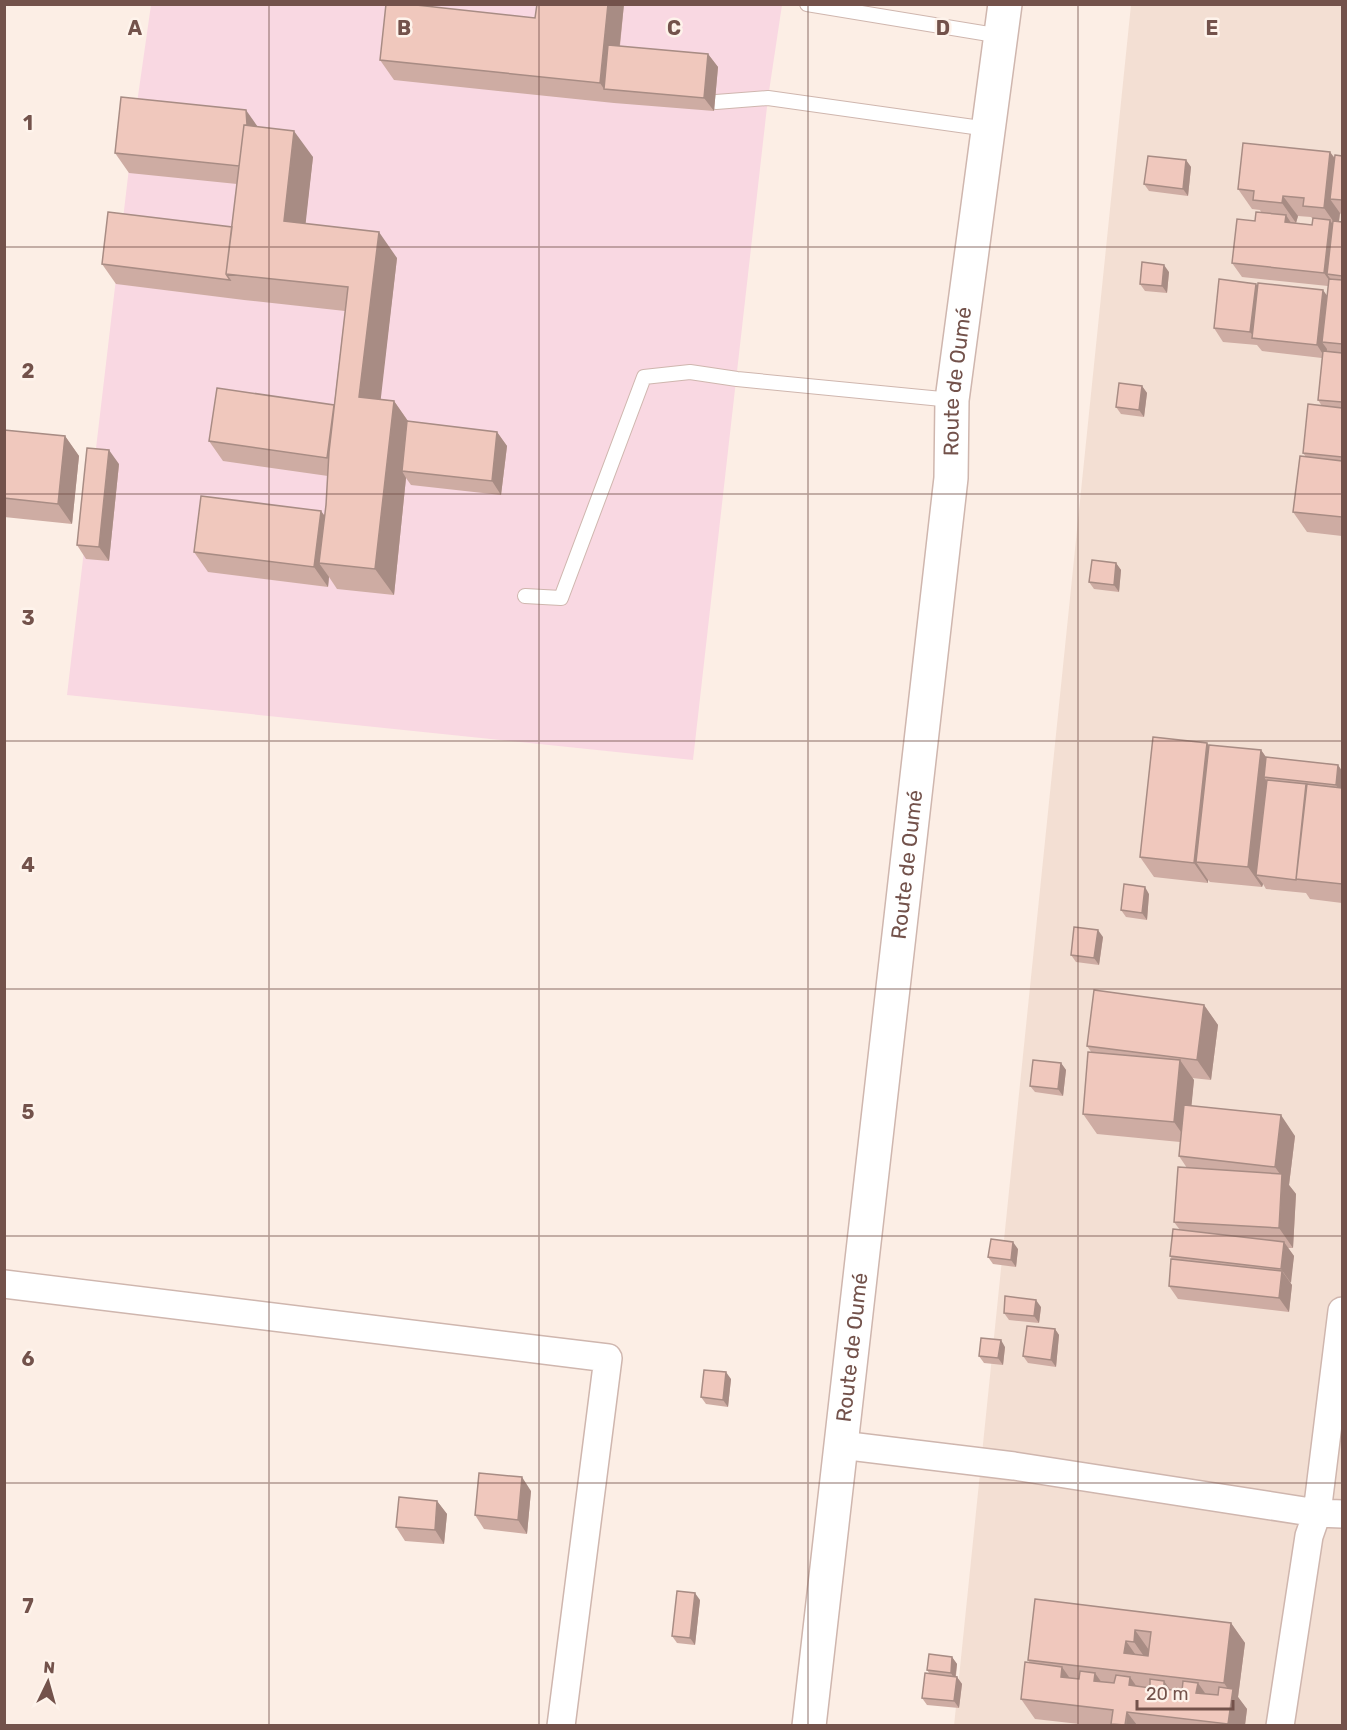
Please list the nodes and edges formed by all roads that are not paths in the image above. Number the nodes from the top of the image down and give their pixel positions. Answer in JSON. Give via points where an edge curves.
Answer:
{"nodes":[{"id":1,"x":807,"y":4,"type":"edge"},
{"id":2,"x":1003,"y":20,"type":"edge"},
{"id":3,"x":716,"y":102,"type":"dead end"},
{"id":4,"x":988,"y":129,"type":"junction"},
{"id":5,"x":952,"y":400,"type":"junction"},
{"id":6,"x":525,"y":596,"type":"dead end"},
{"id":7,"x":4,"y":1284,"type":"edge"},
{"id":8,"x":1342,"y":1311,"type":"edge"},
{"id":9,"x":841,"y":1445,"type":"junction"},
{"id":10,"x":1330,"y":1514,"type":"edge"},
{"id":11,"x":561,"y":1725,"type":"edge"},
{"id":12,"x":808,"y":1725,"type":"edge"},
{"id":13,"x":1280,"y":1725,"type":"edge"}],
"edges":[{"from":1,"to":2,"type":"lane"},
{"from":2,"to":4,"type":"street","name":"Route de Oumé"},
{"from":3,"to":4,"type":"lane","via":[[768,98]]},
{"from":4,"to":5,"type":"street","name":"Route de Oumé"},
{"from":5,"to":6,"type":"lane","via":[[690,372],[644,377],[561,598]]},
{"from":5,"to":9,"type":"street","name":"Route de Oumé","via":[[951,478]]},
{"from":7,"to":11,"type":"street","via":[[608,1358]]},
{"from":8,"to":10,"type":"street"},
{"from":9,"to":10,"type":"street","via":[[1014,1466]]},
{"from":9,"to":12,"type":"street","name":"Route de Oumé"},
{"from":10,"to":13,"type":"street","via":[[1309,1536]]}]}
